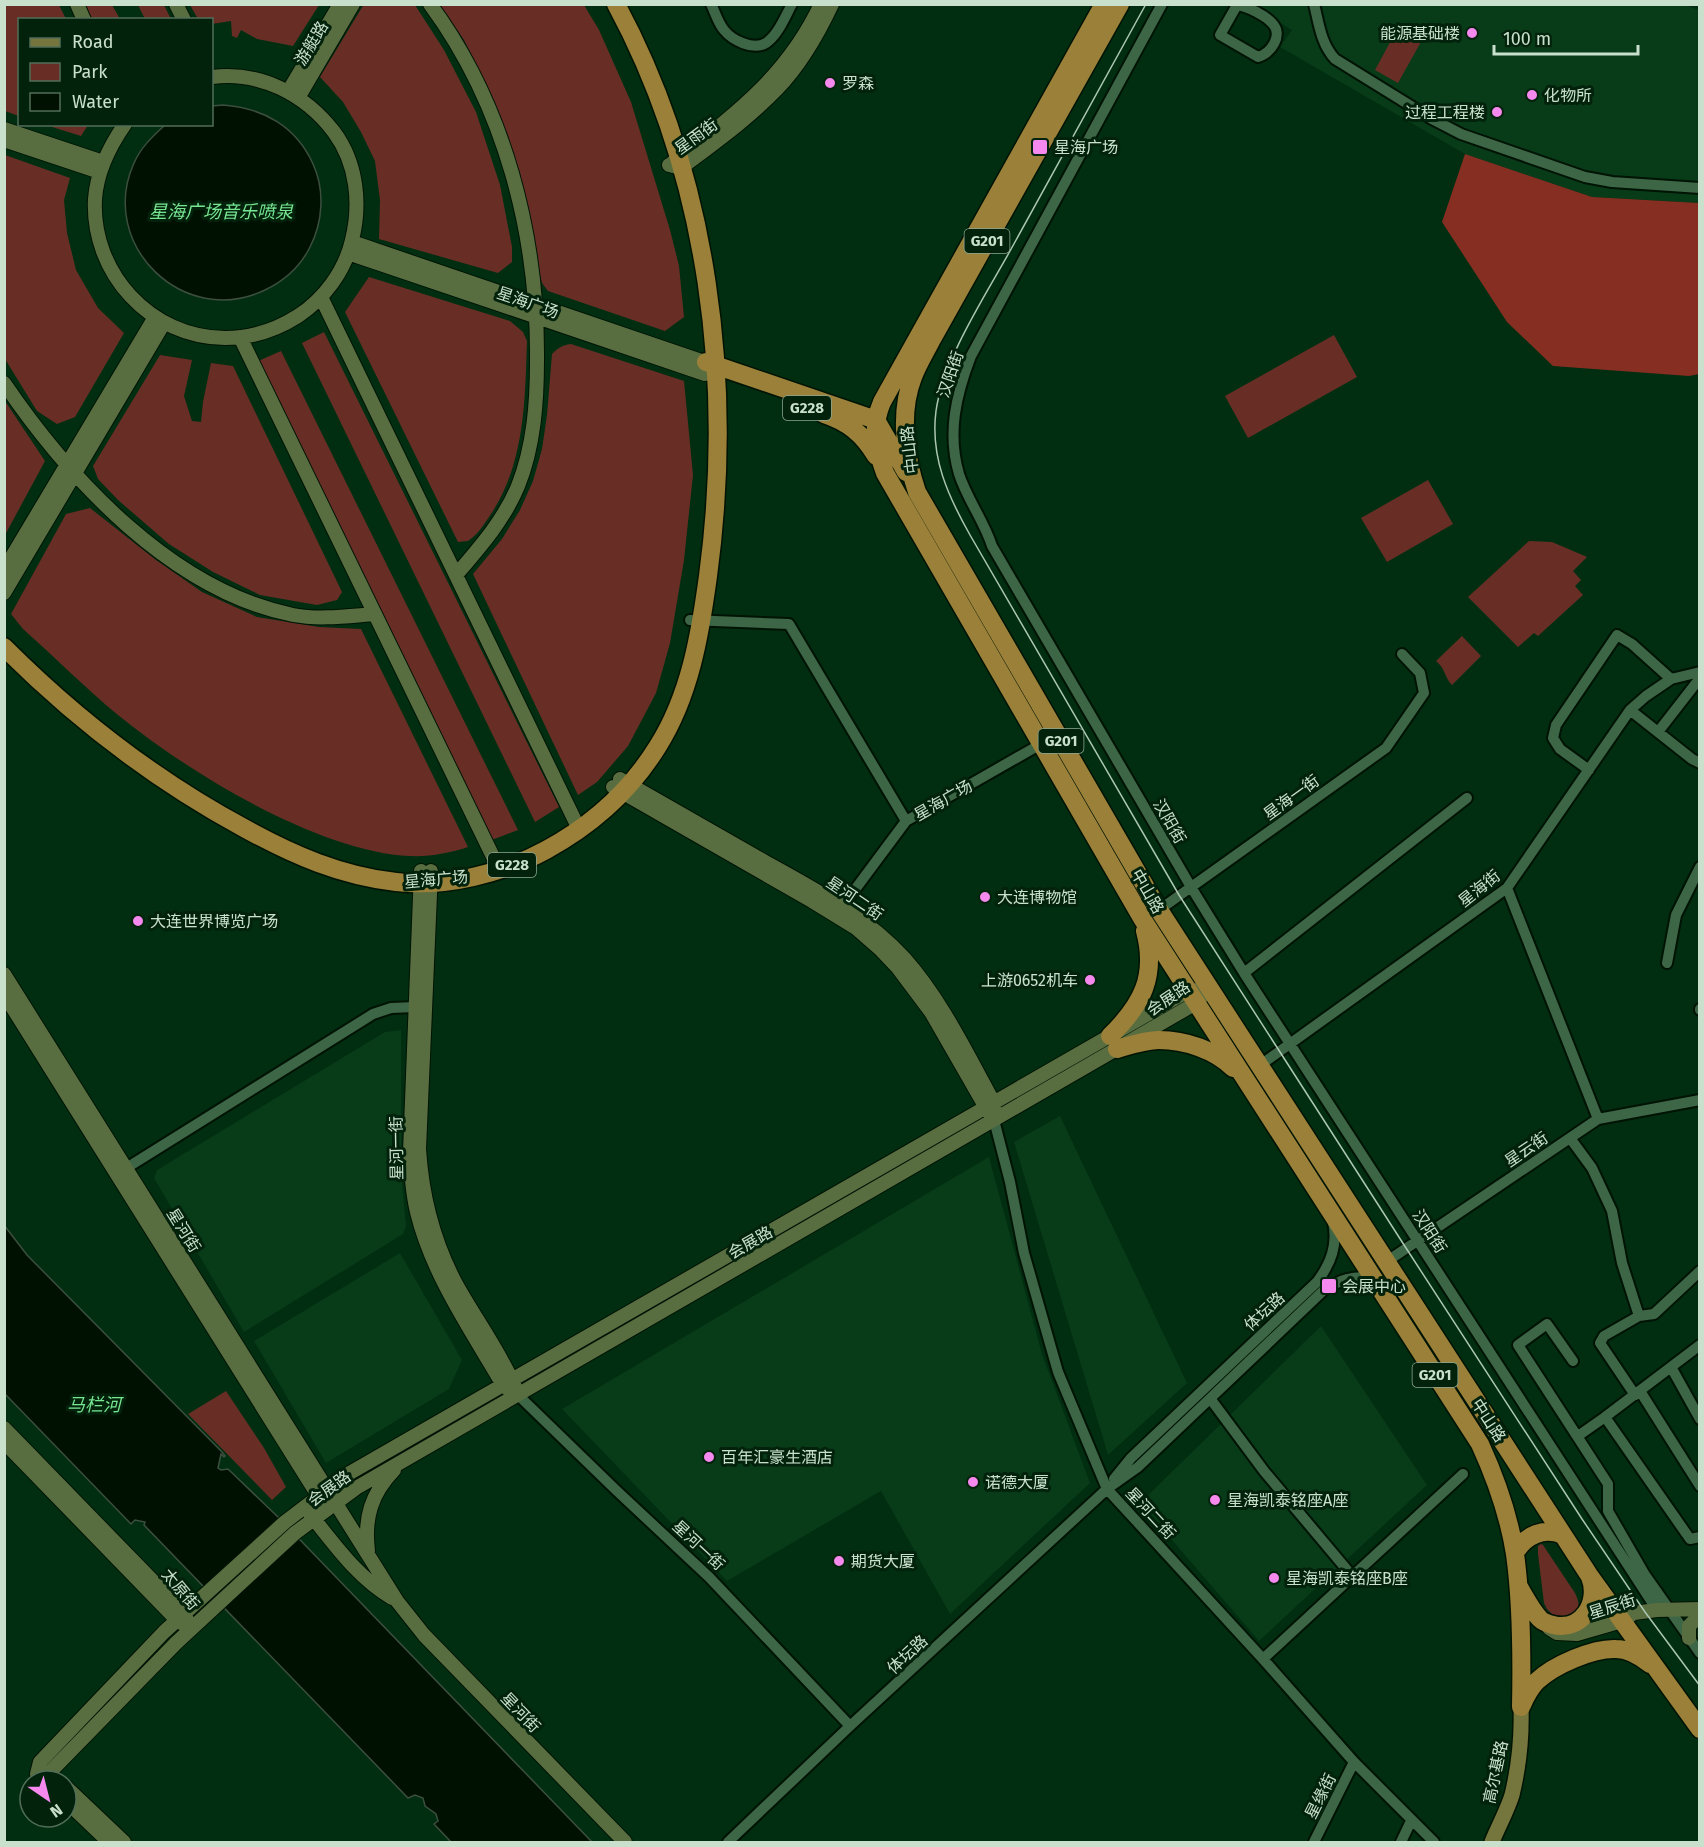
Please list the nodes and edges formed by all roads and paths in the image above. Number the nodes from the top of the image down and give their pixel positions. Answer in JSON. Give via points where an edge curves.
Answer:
{"nodes":[{"id":1,"x":77,"y":4,"type":"edge"},
{"id":2,"x":176,"y":4,"type":"edge"},
{"id":3,"x":340,"y":4,"type":"edge"},
{"id":4,"x":353,"y":4,"type":"edge"},
{"id":5,"x":430,"y":4,"type":"edge"},
{"id":6,"x":603,"y":4,"type":"edge"},
{"id":7,"x":616,"y":4,"type":"edge"},
{"id":8,"x":711,"y":4,"type":"edge"},
{"id":9,"x":792,"y":4,"type":"edge"},
{"id":10,"x":821,"y":4,"type":"edge"},
{"id":11,"x":832,"y":4,"type":"edge"},
{"id":12,"x":1104,"y":4,"type":"edge"},
{"id":13,"x":1120,"y":4,"type":"edge"},
{"id":14,"x":1162,"y":4,"type":"edge"},
{"id":15,"x":1314,"y":4,"type":"edge"},
{"id":16,"x":1246,"y":5,"type":"edge"},
{"id":17,"x":83,"y":18,"type":"edge"},
{"id":18,"x":183,"y":18,"type":"edge"},
{"id":19,"x":213,"y":77,"type":"edge"},
{"id":20,"x":293,"y":95,"type":"junction"},
{"id":21,"x":124,"y":126,"type":"edge"},
{"id":22,"x":4,"y":129,"type":"edge"},
{"id":23,"x":4,"y":140,"type":"edge"},
{"id":24,"x":676,"y":163,"type":"junction"},
{"id":25,"x":102,"y":167,"type":"junction"},
{"id":26,"x":1700,"y":188,"type":"edge"},
{"id":27,"x":350,"y":248,"type":"junction"},
{"id":28,"x":321,"y":297,"type":"junction"},
{"id":29,"x":536,"y":310,"type":"junction"},
{"id":30,"x":160,"y":320,"type":"junction"},
{"id":31,"x":240,"y":337,"type":"junction"},
{"id":32,"x":710,"y":370,"type":"junction"},
{"id":33,"x":4,"y":383,"type":"edge"},
{"id":34,"x":876,"y":420,"type":"junction"},
{"id":35,"x":71,"y":470,"type":"junction"},
{"id":36,"x":885,"y":473,"type":"junction"},
{"id":37,"x":917,"y":492,"type":"junction"},
{"id":38,"x":4,"y":570,"type":"edge"},
{"id":39,"x":456,"y":575,"type":"junction"},
{"id":40,"x":4,"y":593,"type":"edge"},
{"id":41,"x":375,"y":614,"type":"junction"},
{"id":42,"x":696,"y":620,"type":"junction"},
{"id":43,"x":4,"y":632,"type":"edge"},
{"id":44,"x":4,"y":647,"type":"edge"},
{"id":45,"x":1402,"y":654,"type":"dead end"},
{"id":46,"x":1700,"y":672,"type":"edge"},
{"id":47,"x":1700,"y":678,"type":"edge"},
{"id":48,"x":1671,"y":679,"type":"junction"},
{"id":49,"x":1630,"y":710,"type":"junction"},
{"id":50,"x":1658,"y":732,"type":"junction"},
{"id":51,"x":1041,"y":744,"type":"junction"},
{"id":52,"x":1699,"y":763,"type":"edge"},
{"id":53,"x":1589,"y":770,"type":"junction"},
{"id":54,"x":621,"y":785,"type":"junction"},
{"id":55,"x":1467,"y":798,"type":"dead end"},
{"id":56,"x":906,"y":821,"type":"junction"},
{"id":57,"x":577,"y":824,"type":"junction"},
{"id":58,"x":497,"y":865,"type":"junction"},
{"id":59,"x":1700,"y":867,"type":"edge"},
{"id":60,"x":426,"y":877,"type":"junction"},
{"id":61,"x":1191,"y":887,"type":"junction"},
{"id":62,"x":1507,"y":888,"type":"junction"},
{"id":63,"x":842,"y":907,"type":"junction"},
{"id":64,"x":1159,"y":910,"type":"junction"},
{"id":65,"x":1143,"y":920,"type":"junction"},
{"id":66,"x":1667,"y":963,"type":"dead end"},
{"id":67,"x":1244,"y":973,"type":"junction"},
{"id":68,"x":4,"y":974,"type":"edge"},
{"id":69,"x":1209,"y":988,"type":"junction"},
{"id":70,"x":4,"y":994,"type":"edge"},
{"id":71,"x":1192,"y":997,"type":"junction"},
{"id":72,"x":415,"y":1007,"type":"junction"},
{"id":73,"x":1114,"y":1042,"type":"junction"},
{"id":74,"x":1290,"y":1044,"type":"junction"},
{"id":75,"x":1259,"y":1066,"type":"junction"},
{"id":76,"x":1245,"y":1079,"type":"junction"},
{"id":77,"x":1700,"y":1100,"type":"edge"},
{"id":78,"x":990,"y":1105,"type":"junction"},
{"id":79,"x":1598,"y":1119,"type":"junction"},
{"id":80,"x":994,"y":1120,"type":"junction"},
{"id":81,"x":1570,"y":1138,"type":"junction"},
{"id":82,"x":122,"y":1171,"type":"junction"},
{"id":83,"x":1332,"y":1217,"type":"junction"},
{"id":84,"x":1418,"y":1240,"type":"junction"},
{"id":85,"x":1386,"y":1262,"type":"junction"},
{"id":86,"x":1700,"y":1271,"type":"edge"},
{"id":87,"x":1372,"y":1278,"type":"junction"},
{"id":88,"x":1639,"y":1316,"type":"junction"},
{"id":89,"x":1700,"y":1346,"type":"edge"},
{"id":90,"x":1573,"y":1361,"type":"dead end"},
{"id":91,"x":1671,"y":1367,"type":"junction"},
{"id":92,"x":507,"y":1383,"type":"junction"},
{"id":93,"x":1637,"y":1393,"type":"junction"},
{"id":94,"x":518,"y":1395,"type":"junction"},
{"id":95,"x":1212,"y":1401,"type":"dead end"},
{"id":96,"x":1605,"y":1417,"type":"junction"},
{"id":97,"x":1700,"y":1419,"type":"edge"},
{"id":98,"x":4,"y":1428,"type":"edge"},
{"id":99,"x":1578,"y":1436,"type":"junction"},
{"id":100,"x":4,"y":1442,"type":"edge"},
{"id":101,"x":408,"y":1458,"type":"junction"},
{"id":102,"x":1463,"y":1474,"type":"dead end"},
{"id":103,"x":1700,"y":1486,"type":"edge"},
{"id":104,"x":1107,"y":1489,"type":"junction"},
{"id":105,"x":323,"y":1493,"type":"junction"},
{"id":106,"x":336,"y":1503,"type":"junction"},
{"id":107,"x":305,"y":1507,"type":"junction"},
{"id":108,"x":315,"y":1519,"type":"junction"},
{"id":109,"x":1563,"y":1535,"type":"junction"},
{"id":110,"x":1700,"y":1537,"type":"edge"},
{"id":111,"x":1515,"y":1553,"type":"junction"},
{"id":112,"x":369,"y":1556,"type":"junction"},
{"id":113,"x":1589,"y":1575,"type":"junction"},
{"id":114,"x":1353,"y":1577,"type":"junction"},
{"id":115,"x":1518,"y":1586,"type":"junction"},
{"id":116,"x":397,"y":1601,"type":"junction"},
{"id":117,"x":1700,"y":1609,"type":"edge"},
{"id":118,"x":1663,"y":1610,"type":"junction"},
{"id":119,"x":1700,"y":1615,"type":"edge"},
{"id":120,"x":181,"y":1617,"type":"junction"},
{"id":121,"x":1628,"y":1617,"type":"junction"},
{"id":122,"x":1540,"y":1620,"type":"junction"},
{"id":123,"x":191,"y":1629,"type":"junction"},
{"id":124,"x":1689,"y":1638,"type":"junction"},
{"id":125,"x":1700,"y":1653,"type":"edge"},
{"id":126,"x":1263,"y":1659,"type":"junction"},
{"id":127,"x":1656,"y":1669,"type":"junction"},
{"id":128,"x":1521,"y":1707,"type":"junction"},
{"id":129,"x":850,"y":1726,"type":"junction"},
{"id":130,"x":1700,"y":1729,"type":"edge"},
{"id":131,"x":1354,"y":1762,"type":"junction"},
{"id":132,"x":50,"y":1769,"type":"edge"},
{"id":133,"x":51,"y":1769,"type":"edge"},
{"id":134,"x":78,"y":1798,"type":"edge"},
{"id":135,"x":78,"y":1813,"type":"edge"},
{"id":136,"x":1411,"y":1821,"type":"junction"},
{"id":137,"x":109,"y":1842,"type":"edge"},
{"id":138,"x":124,"y":1842,"type":"edge"},
{"id":139,"x":625,"y":1842,"type":"edge"},
{"id":140,"x":728,"y":1842,"type":"edge"},
{"id":141,"x":1314,"y":1842,"type":"edge"},
{"id":142,"x":1401,"y":1842,"type":"edge"},
{"id":143,"x":1434,"y":1842,"type":"edge"},
{"id":144,"x":1492,"y":1842,"type":"edge"}],
"edges":[{"from":1,"to":17,"type":"street"},
{"from":2,"to":18,"type":"street"},
{"from":3,"to":20,"type":"street","name":"游艇路"},
{"from":4,"to":20,"type":"street","name":"游艇路"},
{"from":5,"to":29,"type":"street","via":[[463,58],[501,139],[527,231]]},
{"from":6,"to":24,"type":"highway","name":"星海广场","number":"G228"},
{"from":7,"to":24,"type":"highway","name":"星海广场","number":"G228","via":[[654,88]]},
{"from":8,"to":9,"type":"street","via":[[724,30],[747,46],[766,43]]},
{"from":10,"to":24,"type":"street","name":"星雨街","via":[[770,81]]},
{"from":11,"to":24,"type":"street","name":"星雨街","via":[[809,46],[778,88],[735,128]]},
{"from":12,"to":34,"type":"highway","name":"中山路","number":"G201","via":[[882,402]]},
{"from":13,"to":37,"type":"highway","name":"中山路","number":"G201","via":[[913,377],[905,436]]},
{"from":14,"to":61,"type":"street","name":"汉阳街","via":[[971,356],[955,406],[953,445],[960,475],[992,546]]},
{"from":15,"to":26,"type":"street","via":[[1323,43],[1335,59],[1461,134],[1585,177]]},
{"from":16,"to":16,"type":"street","via":[[1237,5],[1220,34],[1258,57],[1266,55],[1276,41],[1273,23]]},
{"from":19,"to":20,"type":"street","via":[[258,80]]},
{"from":20,"to":27,"type":"street","via":[[325,120],[346,153],[357,209]]},
{"from":21,"to":25,"type":"street"},
{"from":22,"to":25,"type":"street"},
{"from":23,"to":25,"type":"street"},
{"from":24,"to":32,"type":"highway","name":"星海广场","number":"G228","via":[[693,215],[709,295]]},
{"from":25,"to":30,"type":"street","via":[[95,219],[105,259],[128,294]]},
{"from":27,"to":28,"type":"street"},
{"from":27,"to":29,"type":"street","name":"星海广场"},
{"from":28,"to":31,"type":"street","via":[[291,321]]},
{"from":28,"to":39,"type":"street"},
{"from":29,"to":32,"type":"street","name":"星海广场"},
{"from":29,"to":39,"type":"street","via":[[535,410],[524,467],[501,519]]},
{"from":30,"to":31,"type":"street","via":[[196,335]]},
{"from":30,"to":35,"type":"street"},
{"from":31,"to":41,"type":"street"},
{"from":32,"to":34,"type":"highway","number":"G228"},
{"from":32,"to":36,"type":"highway","number":"G228","via":[[840,419],[863,436]]},
{"from":32,"to":42,"type":"highway","name":"星海广场","number":"G228","via":[[719,431],[716,504],[711,552]]},
{"from":33,"to":35,"type":"street"},
{"from":34,"to":36,"type":"highway","name":"中山路","number":"G201","via":[[875,433]]},
{"from":34,"to":37,"type":"highway"},
{"from":35,"to":38,"type":"street"},
{"from":35,"to":40,"type":"street"},
{"from":35,"to":41,"type":"street","via":[[140,535],[226,593],[258,607],[295,616]]},
{"from":36,"to":51,"type":"highway","name":"中山路","number":"G201"},
{"from":37,"to":64,"type":"highway","name":"中山路","number":"G201"},
{"from":39,"to":57,"type":"street"},
{"from":41,"to":58,"type":"street"},
{"from":42,"to":54,"type":"highway","name":"星海广场","number":"G228","via":[[690,674],[677,710],[660,744]]},
{"from":42,"to":56,"type":"street","via":[[789,624]]},
{"from":43,"to":60,"type":"highway","name":"星海广场","number":"G228","via":[[91,713],[183,781],[235,812],[315,852],[372,868]]},
{"from":44,"to":60,"type":"highway","name":"星海广场","number":"G228","via":[[49,691],[131,758],[231,821],[311,862],[340,871],[400,883]]},
{"from":45,"to":61,"type":"street","name":"星海一街","via":[[1420,673],[1424,693],[1386,748]]},
{"from":46,"to":48,"type":"street","name":"星海街"},
{"from":47,"to":50,"type":"street"},
{"from":48,"to":49,"type":"street","name":"星海街"},
{"from":48,"to":53,"type":"street","via":[[1617,635],[1556,725],[1552,738],[1560,749]]},
{"from":49,"to":50,"type":"street"},
{"from":49,"to":53,"type":"street","name":"星海街"},
{"from":50,"to":52,"type":"street"},
{"from":51,"to":56,"type":"street","name":"星海广场"},
{"from":51,"to":65,"type":"highway","name":"中山路","number":"G201"},
{"from":53,"to":62,"type":"street","name":"星海街"},
{"from":54,"to":57,"type":"highway","name":"星海广场","number":"G228","via":[[595,818]]},
{"from":54,"to":63,"type":"street","name":"星河二街"},
{"from":54,"to":78,"type":"street","name":"星河二街","via":[[856,928],[898,968]]},
{"from":55,"to":67,"type":"street"},
{"from":56,"to":63,"type":"street","name":"星海广场"},
{"from":57,"to":58,"type":"highway","name":"星海广场","number":"G228","via":[[540,853]]},
{"from":58,"to":60,"type":"highway","name":"星海广场","number":"G228","via":[[478,875],[444,882]]},
{"from":59,"to":66,"type":"street","via":[[1676,915]]},
{"from":60,"to":72,"type":"street","name":"星河一街"},
{"from":60,"to":92,"type":"street","name":"星河一街","via":[[419,1149],[423,1192],[445,1262]]},
{"from":61,"to":64,"type":"street","name":"星海一街"},
{"from":61,"to":67,"type":"street","name":"汉阳街"},
{"from":62,"to":74,"type":"street","name":"星海街"},
{"from":62,"to":79,"type":"street"},
{"from":63,"to":78,"type":"street","name":"星河二街","via":[[886,940],[926,986]]},
{"from":64,"to":69,"type":"highway","name":"中山路","number":"G201"},
{"from":65,"to":71,"type":"highway","name":"中山路","number":"G201"},
{"from":65,"to":73,"type":"highway","via":[[1149,976]]},
{"from":67,"to":74,"type":"street","name":"汉阳街"},
{"from":68,"to":82,"type":"street","name":"星河街"},
{"from":69,"to":71,"type":"street","name":"会展路"},
{"from":69,"to":75,"type":"highway","name":"中山路","number":"G201"},
{"from":70,"to":82,"type":"street","name":"星河街"},
{"from":71,"to":73,"type":"street","name":"会展路"},
{"from":71,"to":76,"type":"highway","name":"中山路","number":"G201"},
{"from":72,"to":82,"type":"street","via":[[373,1014]]},
{"from":72,"to":92,"type":"street","name":"星河一街","via":[[410,1152],[417,1212],[448,1289]]},
{"from":73,"to":76,"type":"highway","via":[[1158,1040],[1194,1045],[1212,1053]]},
{"from":73,"to":78,"type":"street","name":"会展路"},
{"from":73,"to":80,"type":"street","name":"会展路"},
{"from":74,"to":75,"type":"street","name":"星海街"},
{"from":74,"to":84,"type":"street","name":"汉阳街"},
{"from":75,"to":85,"type":"highway","name":"中山路","number":"G201"},
{"from":76,"to":83,"type":"highway","name":"中山路","number":"G201"},
{"from":77,"to":79,"type":"street","name":"星云街"},
{"from":78,"to":80,"type":"street","name":"星河二街"},
{"from":78,"to":92,"type":"street","name":"会展路"},
{"from":79,"to":81,"type":"street","name":"星云街"},
{"from":80,"to":94,"type":"street","name":"会展路"},
{"from":80,"to":104,"type":"street","name":"星河二街","via":[[1023,1253],[1058,1372]]},
{"from":81,"to":84,"type":"street","name":"星云街"},
{"from":81,"to":88,"type":"street","via":[[1592,1168],[1612,1211],[1622,1263]]},
{"from":82,"to":105,"type":"street","name":"星河街"},
{"from":83,"to":87,"type":"highway","name":"中山路","number":"G201"},
{"from":83,"to":104,"type":"street","name":"体坛路","via":[[1335,1245],[1326,1271],[1317,1282],[1131,1458]]},
{"from":84,"to":85,"type":"street","name":"星云街"},
{"from":84,"to":118,"type":"street","name":"汉阳街"},
{"from":85,"to":109,"type":"highway","name":"中山路","number":"G201"},
{"from":86,"to":88,"type":"street","via":[[1654,1314]]},
{"from":87,"to":104,"type":"street","name":"体坛路","via":[[1349,1278],[1324,1290],[1138,1467]]},
{"from":87,"to":111,"type":"highway","name":"中山路","number":"G201","via":[[1480,1444],[1501,1497]]},
{"from":88,"to":93,"type":"street","via":[[1600,1343]]},
{"from":89,"to":91,"type":"street"},
{"from":90,"to":99,"type":"street","via":[[1547,1324],[1518,1345]]},
{"from":91,"to":93,"type":"street"},
{"from":91,"to":97,"type":"street"},
{"from":92,"to":94,"type":"street","name":"星河一街"},
{"from":92,"to":105,"type":"street","name":"会展路","via":[[348,1474]]},
{"from":93,"to":96,"type":"street"},
{"from":93,"to":103,"type":"street"},
{"from":94,"to":101,"type":"street","name":"会展路"},
{"from":94,"to":129,"type":"street","name":"星河一街","via":[[709,1576]]},
{"from":95,"to":114,"type":"street","via":[[1264,1471]]},
{"from":96,"to":99,"type":"street"},
{"from":96,"to":110,"type":"street","via":[[1690,1539]]},
{"from":98,"to":120,"type":"street","name":"太原街"},
{"from":99,"to":118,"type":"street","via":[[1608,1484],[1608,1511]]},
{"from":100,"to":120,"type":"street","name":"太原街"},
{"from":101,"to":106,"type":"street","name":"会展路"},
{"from":101,"to":112,"type":"street","via":[[374,1498],[366,1533]]},
{"from":102,"to":114,"type":"street"},
{"from":104,"to":126,"type":"street","name":"星河二街"},
{"from":104,"to":129,"type":"street","name":"体坛路"},
{"from":105,"to":106,"type":"street"},
{"from":105,"to":107,"type":"street","name":"会展路"},
{"from":106,"to":108,"type":"street","name":"会展路"},
{"from":106,"to":112,"type":"street","name":"星河街"},
{"from":107,"to":108,"type":"street","name":"星河街"},
{"from":107,"to":120,"type":"street","name":"会展路"},
{"from":108,"to":116,"type":"street","name":"星河街","via":[[366,1580]]},
{"from":108,"to":123,"type":"street","name":"会展路"},
{"from":109,"to":111,"type":"highway","via":[[1554,1531],[1536,1533],[1519,1545]]},
{"from":109,"to":113,"type":"highway","name":"中山路","number":"G201"},
{"from":111,"to":115,"type":"highway","name":"中山路","number":"G201"},
{"from":112,"to":116,"type":"street","name":"星河街"},
{"from":113,"to":121,"type":"highway","name":"中山路","number":"G201","via":[[1611,1605]]},
{"from":113,"to":122,"type":"highway","via":[[1594,1590],[1585,1616],[1560,1626]]},
{"from":114,"to":126,"type":"street"},
{"from":115,"to":122,"type":"highway"},
{"from":115,"to":128,"type":"highway","name":"中山路","number":"G201"},
{"from":116,"to":139,"type":"street","name":"星河街","via":[[424,1635]]},
{"from":117,"to":118,"type":"street","name":"星辰街"},
{"from":118,"to":121,"type":"street","name":"星辰街"},
{"from":118,"to":124,"type":"street"},
{"from":119,"to":124,"type":"street","via":[[1689,1626]]},
{"from":120,"to":123,"type":"street"},
{"from":120,"to":132,"type":"street","name":"太原街"},
{"from":121,"to":122,"type":"street","name":"星辰街","via":[[1567,1635],[1557,1633]]},
{"from":121,"to":127,"type":"highway","name":"中山路","number":"G201"},
{"from":123,"to":133,"type":"street","name":"太原街"},
{"from":124,"to":125,"type":"street"},
{"from":126,"to":131,"type":"street","name":"星河二街"},
{"from":127,"to":128,"type":"highway","via":[[1631,1652],[1616,1649],[1591,1653],[1539,1680]]},
{"from":127,"to":130,"type":"highway","name":"中山路","number":"G201"},
{"from":128,"to":144,"type":"main road","name":"高尔基路","via":[[1518,1764],[1511,1797]]},
{"from":129,"to":140,"type":"street","name":"体坛路"},
{"from":131,"to":136,"type":"street","name":"星河二街"},
{"from":131,"to":141,"type":"street","name":"星缘街"},
{"from":134,"to":138,"type":"street"},
{"from":135,"to":137,"type":"street"},
{"from":136,"to":142,"type":"street"},
{"from":136,"to":143,"type":"street","name":"星河二街"}]}
